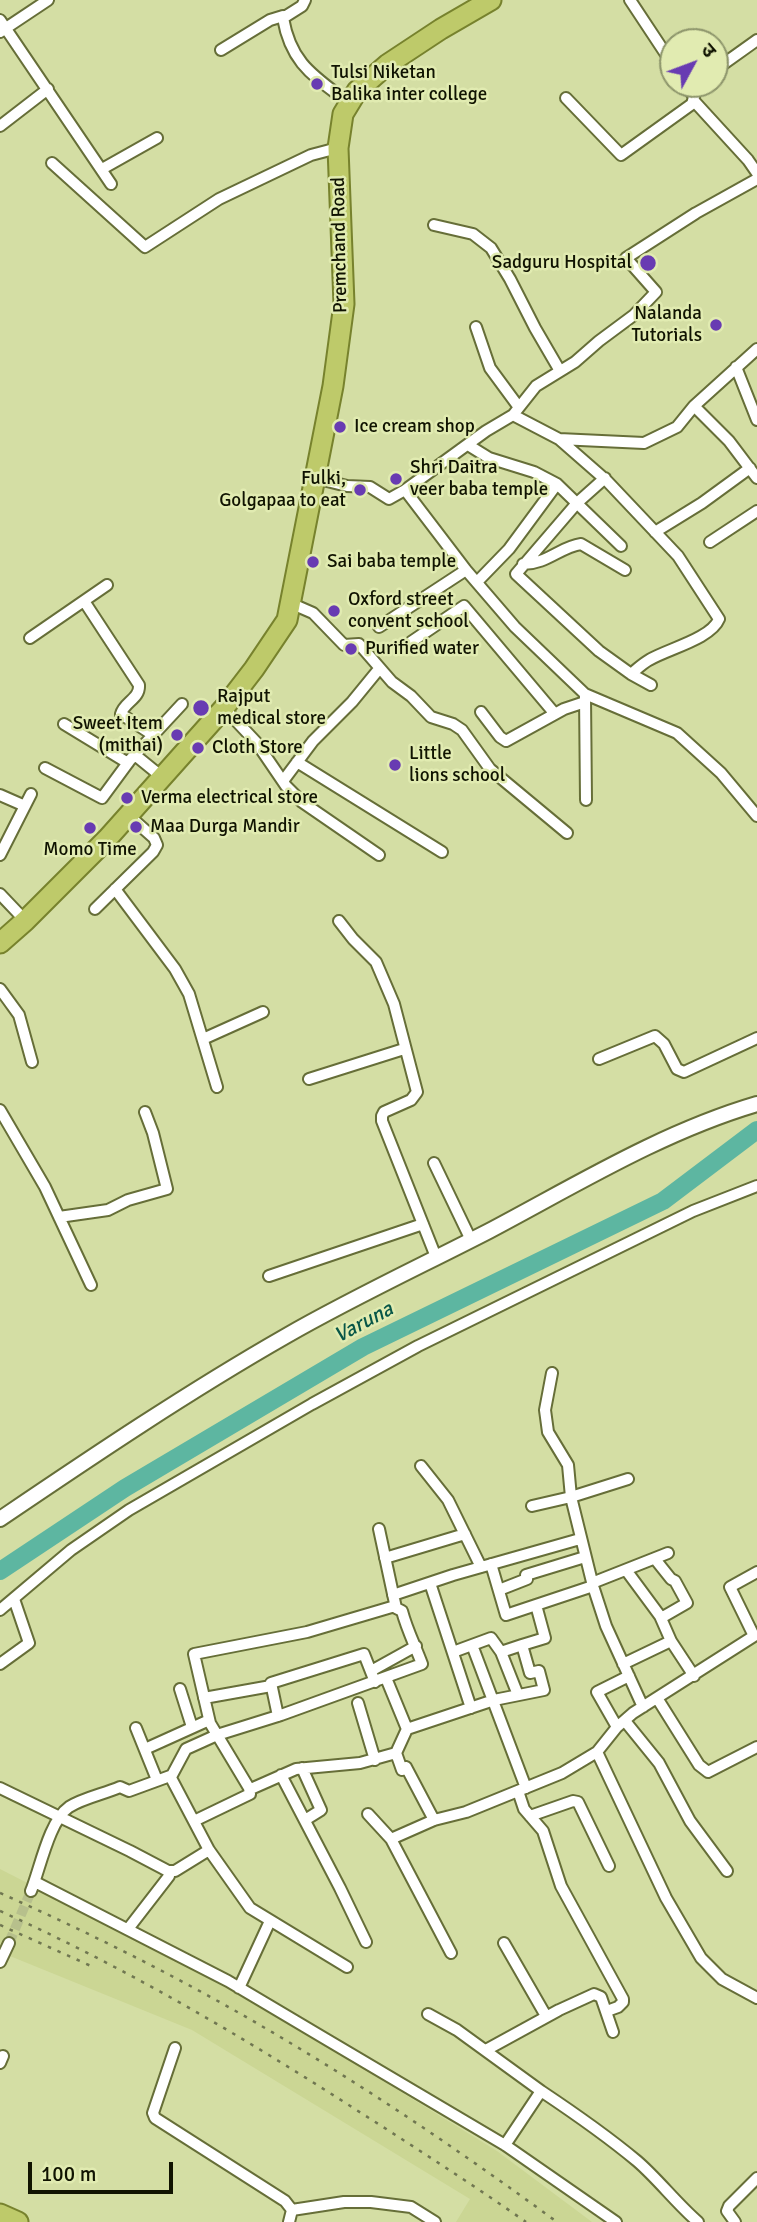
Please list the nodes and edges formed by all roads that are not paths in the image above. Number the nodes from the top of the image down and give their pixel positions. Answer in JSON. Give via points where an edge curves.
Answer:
{"nodes":[{"id":1,"x":48,"y":0,"type":"edge"},
{"id":2,"x":305,"y":0,"type":"edge"},
{"id":3,"x":476,"y":0,"type":"edge"},
{"id":4,"x":491,"y":0,"type":"edge"},
{"id":5,"x":630,"y":0,"type":"edge"},
{"id":6,"x":284,"y":16,"type":"junction"},
{"id":7,"x":2,"y":27,"type":"edge"},
{"id":8,"x":757,"y":40,"type":"edge"},
{"id":9,"x":659,"y":44,"type":"edge"},
{"id":10,"x":221,"y":50,"type":"dead end"},
{"id":11,"x":729,"y":60,"type":"edge"},
{"id":12,"x":48,"y":89,"type":"junction"},
{"id":13,"x":566,"y":98,"type":"dead end"},
{"id":14,"x":345,"y":100,"type":"junction"},
{"id":15,"x":694,"y":101,"type":"joint"},
{"id":16,"x":0,"y":126,"type":"edge"},
{"id":17,"x":157,"y":138,"type":"dead end"},
{"id":18,"x":330,"y":150,"type":"junction"},
{"id":19,"x":52,"y":163,"type":"dead end"},
{"id":20,"x":102,"y":169,"type":"junction"},
{"id":21,"x":757,"y":173,"type":"edge"},
{"id":22,"x":757,"y":179,"type":"edge"},
{"id":23,"x":111,"y":184,"type":"dead end"},
{"id":24,"x":434,"y":225,"type":"dead end"},
{"id":25,"x":476,"y":327,"type":"dead end"},
{"id":26,"x":757,"y":349,"type":"edge"},
{"id":27,"x":736,"y":367,"type":"junction"},
{"id":28,"x":560,"y":371,"type":"junction"},
{"id":29,"x":694,"y":407,"type":"junction"},
{"id":30,"x":516,"y":411,"type":"junction"},
{"id":31,"x":757,"y":420,"type":"edge"},
{"id":32,"x":559,"y":439,"type":"junction"},
{"id":33,"x":468,"y":445,"type":"junction"},
{"id":34,"x":753,"y":473,"type":"edge"},
{"id":35,"x":310,"y":477,"type":"junction"},
{"id":36,"x":605,"y":478,"type":"junction"},
{"id":37,"x":557,"y":484,"type":"junction"},
{"id":38,"x":405,"y":490,"type":"junction"},
{"id":39,"x":577,"y":503,"type":"junction"},
{"id":40,"x":757,"y":512,"type":"edge"},
{"id":41,"x":655,"y":532,"type":"junction"},
{"id":42,"x":710,"y":542,"type":"dead end"},
{"id":43,"x":621,"y":546,"type":"dead end"},
{"id":44,"x":523,"y":564,"type":"junction"},
{"id":45,"x":466,"y":570,"type":"junction"},
{"id":46,"x":625,"y":570,"type":"dead end"},
{"id":47,"x":477,"y":582,"type":"junction"},
{"id":48,"x":107,"y":585,"type":"dead end"},
{"id":49,"x":84,"y":601,"type":"junction"},
{"id":50,"x":290,"y":603,"type":"junction"},
{"id":51,"x":379,"y":627,"type":"dead end"},
{"id":52,"x":30,"y":638,"type":"dead end"},
{"id":53,"x":274,"y":641,"type":"junction"},
{"id":54,"x":411,"y":642,"type":"dead end"},
{"id":55,"x":379,"y":669,"type":"junction"},
{"id":56,"x":631,"y":674,"type":"junction"},
{"id":57,"x":651,"y":685,"type":"dead end"},
{"id":58,"x":585,"y":698,"type":"junction"},
{"id":59,"x":182,"y":704,"type":"dead end"},
{"id":60,"x":224,"y":708,"type":"junction"},
{"id":61,"x":481,"y":712,"type":"dead end"},
{"id":62,"x":555,"y":713,"type":"junction"},
{"id":63,"x":65,"y":724,"type":"dead end"},
{"id":64,"x":153,"y":735,"type":"junction"},
{"id":65,"x":131,"y":759,"type":"junction"},
{"id":66,"x":297,"y":762,"type":"junction"},
{"id":67,"x":45,"y":768,"type":"dead end"},
{"id":68,"x":162,"y":778,"type":"junction"},
{"id":69,"x":283,"y":781,"type":"junction"},
{"id":70,"x":31,"y":794,"type":"dead end"},
{"id":71,"x":0,"y":795,"type":"edge"},
{"id":72,"x":586,"y":800,"type":"dead end"},
{"id":73,"x":25,"y":806,"type":"junction"},
{"id":74,"x":757,"y":816,"type":"edge"},
{"id":75,"x":122,"y":820,"type":"junction"},
{"id":76,"x":567,"y":833,"type":"dead end"},
{"id":77,"x":442,"y":852,"type":"dead end"},
{"id":78,"x":0,"y":855,"type":"edge"},
{"id":79,"x":379,"y":855,"type":"dead end"},
{"id":80,"x":115,"y":889,"type":"junction"},
{"id":81,"x":0,"y":894,"type":"edge"},
{"id":82,"x":95,"y":909,"type":"dead end"},
{"id":83,"x":19,"y":914,"type":"junction"},
{"id":84,"x":339,"y":921,"type":"dead end"},
{"id":85,"x":0,"y":930,"type":"edge"},
{"id":86,"x":0,"y":943,"type":"edge"},
{"id":87,"x":0,"y":989,"type":"edge"},
{"id":88,"x":263,"y":1012,"type":"dead end"},
{"id":89,"x":757,"y":1038,"type":"edge"},
{"id":90,"x":203,"y":1039,"type":"junction"},
{"id":91,"x":404,"y":1049,"type":"junction"},
{"id":92,"x":599,"y":1059,"type":"dead end"},
{"id":93,"x":32,"y":1062,"type":"dead end"},
{"id":94,"x":309,"y":1079,"type":"dead end"},
{"id":95,"x":217,"y":1087,"type":"dead end"},
{"id":96,"x":757,"y":1104,"type":"edge"},
{"id":97,"x":0,"y":1110,"type":"edge"},
{"id":98,"x":145,"y":1112,"type":"dead end"},
{"id":99,"x":434,"y":1163,"type":"dead end"},
{"id":100,"x":757,"y":1186,"type":"edge"},
{"id":101,"x":59,"y":1217,"type":"junction"},
{"id":102,"x":423,"y":1224,"type":"junction"},
{"id":103,"x":471,"y":1240,"type":"junction"},
{"id":104,"x":436,"y":1257,"type":"junction"},
{"id":105,"x":269,"y":1276,"type":"dead end"},
{"id":106,"x":92,"y":1285,"type":"dead end"},
{"id":107,"x":552,"y":1373,"type":"dead end"},
{"id":108,"x":421,"y":1466,"type":"dead end"},
{"id":109,"x":628,"y":1479,"type":"dead end"},
{"id":110,"x":571,"y":1497,"type":"junction"},
{"id":111,"x":532,"y":1506,"type":"dead end"},
{"id":112,"x":0,"y":1519,"type":"edge"},
{"id":113,"x":379,"y":1529,"type":"dead end"},
{"id":114,"x":465,"y":1534,"type":"junction"},
{"id":115,"x":580,"y":1539,"type":"junction"},
{"id":116,"x":668,"y":1553,"type":"dead end"},
{"id":117,"x":585,"y":1557,"type":"junction"},
{"id":118,"x":385,"y":1558,"type":"junction"},
{"id":119,"x":655,"y":1559,"type":"junction"},
{"id":120,"x":486,"y":1566,"type":"junction"},
{"id":121,"x":626,"y":1570,"type":"junction"},
{"id":122,"x":757,"y":1573,"type":"edge"},
{"id":123,"x":430,"y":1583,"type":"junction"},
{"id":124,"x":592,"y":1585,"type":"junction"},
{"id":125,"x":499,"y":1590,"type":"junction"},
{"id":126,"x":14,"y":1599,"type":"junction"},
{"id":127,"x":394,"y":1600,"type":"junction"},
{"id":128,"x":537,"y":1605,"type":"junction"},
{"id":129,"x":0,"y":1609,"type":"edge"},
{"id":130,"x":661,"y":1618,"type":"junction"},
{"id":131,"x":671,"y":1642,"type":"junction"},
{"id":132,"x":472,"y":1645,"type":"junction"},
{"id":133,"x":522,"y":1645,"type":"junction"},
{"id":134,"x":416,"y":1646,"type":"junction"},
{"id":135,"x":453,"y":1652,"type":"junction"},
{"id":136,"x":501,"y":1652,"type":"junction"},
{"id":137,"x":0,"y":1664,"type":"edge"},
{"id":138,"x":623,"y":1664,"type":"junction"},
{"id":139,"x":629,"y":1676,"type":"junction"},
{"id":140,"x":694,"y":1676,"type":"junction"},
{"id":141,"x":377,"y":1677,"type":"junction"},
{"id":142,"x":271,"y":1686,"type":"junction"},
{"id":143,"x":180,"y":1689,"type":"dead end"},
{"id":144,"x":518,"y":1695,"type":"junction"},
{"id":145,"x":204,"y":1698,"type":"junction"},
{"id":146,"x":657,"y":1698,"type":"junction"},
{"id":147,"x":494,"y":1700,"type":"junction"},
{"id":148,"x":358,"y":1703,"type":"dead end"},
{"id":149,"x":643,"y":1707,"type":"junction"},
{"id":150,"x":471,"y":1708,"type":"junction"},
{"id":151,"x":278,"y":1716,"type":"junction"},
{"id":152,"x":210,"y":1723,"type":"junction"},
{"id":153,"x":621,"y":1724,"type":"junction"},
{"id":154,"x":192,"y":1727,"type":"junction"},
{"id":155,"x":136,"y":1728,"type":"dead end"},
{"id":156,"x":407,"y":1729,"type":"junction"},
{"id":157,"x":217,"y":1735,"type":"junction"},
{"id":158,"x":757,"y":1746,"type":"edge"},
{"id":159,"x":145,"y":1749,"type":"junction"},
{"id":160,"x":597,"y":1752,"type":"junction"},
{"id":161,"x":396,"y":1753,"type":"junction"},
{"id":162,"x":375,"y":1759,"type":"junction"},
{"id":163,"x":302,"y":1768,"type":"junction"},
{"id":164,"x":281,"y":1775,"type":"junction"},
{"id":165,"x":171,"y":1777,"type":"junction"},
{"id":166,"x":157,"y":1780,"type":"junction"},
{"id":167,"x":0,"y":1788,"type":"edge"},
{"id":168,"x":248,"y":1788,"type":"junction"},
{"id":169,"x":522,"y":1789,"type":"junction"},
{"id":170,"x":368,"y":1814,"type":"dead end"},
{"id":171,"x":530,"y":1816,"type":"junction"},
{"id":172,"x":61,"y":1817,"type":"junction"},
{"id":173,"x":305,"y":1820,"type":"junction"},
{"id":174,"x":194,"y":1821,"type":"junction"},
{"id":175,"x":433,"y":1821,"type":"junction"},
{"id":176,"x":391,"y":1839,"type":"junction"},
{"id":177,"x":209,"y":1850,"type":"junction"},
{"id":178,"x":609,"y":1867,"type":"dead end"},
{"id":179,"x":168,"y":1871,"type":"junction"},
{"id":180,"x":727,"y":1871,"type":"dead end"},
{"id":181,"x":270,"y":1920,"type":"junction"},
{"id":182,"x":128,"y":1929,"type":"junction"},
{"id":183,"x":366,"y":1942,"type":"dead end"},
{"id":184,"x":9,"y":1943,"type":"tunnel mouth"},
{"id":185,"x":504,"y":1943,"type":"dead end"},
{"id":186,"x":451,"y":1953,"type":"dead end"},
{"id":187,"x":0,"y":1962,"type":"edge"},
{"id":188,"x":347,"y":1967,"type":"dead end"},
{"id":189,"x":239,"y":1988,"type":"junction"},
{"id":190,"x":757,"y":1998,"type":"edge"},
{"id":191,"x":607,"y":2011,"type":"junction"},
{"id":192,"x":428,"y":2014,"type":"dead end"},
{"id":193,"x":546,"y":2016,"type":"junction"},
{"id":194,"x":613,"y":2032,"type":"dead end"},
{"id":195,"x":175,"y":2048,"type":"dead end"},
{"id":196,"x":486,"y":2050,"type":"junction"},
{"id":197,"x":541,"y":2091,"type":"junction"},
{"id":198,"x":505,"y":2145,"type":"junction"},
{"id":199,"x":757,"y":2179,"type":"edge"},
{"id":200,"x":292,"y":2210,"type":"junction"},
{"id":201,"x":0,"y":2214,"type":"edge"},
{"id":202,"x":18,"y":2222,"type":"edge"},
{"id":203,"x":289,"y":2222,"type":"edge"},
{"id":204,"x":435,"y":2222,"type":"edge"},
{"id":205,"x":616,"y":2222,"type":"edge"},
{"id":206,"x":698,"y":2222,"type":"edge"},
{"id":207,"x":735,"y":2222,"type":"edge"}],
"edges":[{"from":1,"to":7,"type":"street"},
{"from":2,"to":6,"type":"street"},
{"from":3,"to":14,"type":"highway","name":"Premchand Road","via":[[375,65],[348,87]]},
{"from":4,"to":14,"type":"highway","name":"Premchand Road","via":[[388,64]]},
{"from":5,"to":9,"type":"street"},
{"from":6,"to":10,"type":"street"},
{"from":6,"to":14,"type":"street","via":[[290,48],[298,60]]},
{"from":7,"to":12,"type":"street"},
{"from":8,"to":11,"type":"street"},
{"from":12,"to":16,"type":"street"},
{"from":12,"to":20,"type":"street"},
{"from":13,"to":15,"type":"street","via":[[621,155]]},
{"from":14,"to":18,"type":"highway","name":"Premchand Road","via":[[332,124]]},
{"from":14,"to":35,"type":"highway","name":"Premchand Road","via":[[338,148],[344,304],[335,373]]},
{"from":15,"to":21,"type":"street"},
{"from":17,"to":20,"type":"street"},
{"from":18,"to":19,"type":"street","via":[[219,199],[145,247]]},
{"from":18,"to":35,"type":"highway","name":"Premchand Road","via":[[334,315]]},
{"from":20,"to":23,"type":"street"},
{"from":22,"to":28,"type":"street","via":[[625,258],[656,292],[634,315]]},
{"from":24,"to":28,"type":"street","via":[[473,234],[491,248]]},
{"from":25,"to":30,"type":"street","via":[[490,368]]},
{"from":26,"to":27,"type":"street"},
{"from":27,"to":29,"type":"street"},
{"from":27,"to":31,"type":"street"},
{"from":28,"to":30,"type":"street","via":[[536,386]]},
{"from":29,"to":32,"type":"street","via":[[677,427],[644,443]]},
{"from":29,"to":34,"type":"street"},
{"from":30,"to":32,"type":"street"},
{"from":30,"to":33,"type":"street"},
{"from":32,"to":36,"type":"street"},
{"from":33,"to":37,"type":"street"},
{"from":33,"to":38,"type":"street"},
{"from":34,"to":41,"type":"street"},
{"from":35,"to":38,"type":"street","via":[[370,487],[389,499]]},
{"from":35,"to":50,"type":"highway","name":"Premchand Road"},
{"from":35,"to":53,"type":"highway","name":"Premchand Road"},
{"from":36,"to":39,"type":"street"},
{"from":36,"to":41,"type":"street"},
{"from":37,"to":39,"type":"street"},
{"from":37,"to":47,"type":"street","via":[[509,550]]},
{"from":38,"to":45,"type":"street"},
{"from":39,"to":43,"type":"street"},
{"from":39,"to":44,"type":"street"},
{"from":40,"to":42,"type":"street"},
{"from":41,"to":56,"type":"street","via":[[689,571],[719,621],[701,636]]},
{"from":44,"to":46,"type":"street","via":[[581,544]]},
{"from":44,"to":56,"type":"street","via":[[516,572],[519,578],[585,640]]},
{"from":45,"to":47,"type":"street"},
{"from":45,"to":51,"type":"street"},
{"from":47,"to":58,"type":"street"},
{"from":48,"to":49,"type":"street"},
{"from":49,"to":52,"type":"street"},
{"from":49,"to":64,"type":"street","via":[[139,685],[121,714]]},
{"from":50,"to":53,"type":"highway","name":"Premchand Road","via":[[287,620]]},
{"from":50,"to":55,"type":"street","via":[[313,613],[344,645],[359,644]]},
{"from":53,"to":60,"type":"highway","name":"Premchand Road"},
{"from":54,"to":62,"type":"street","via":[[464,606]]},
{"from":55,"to":66,"type":"street"},
{"from":55,"to":76,"type":"street","via":[[431,717],[462,730],[490,769]]},
{"from":56,"to":57,"type":"street"},
{"from":58,"to":62,"type":"street"},
{"from":58,"to":72,"type":"street"},
{"from":58,"to":74,"type":"street","via":[[677,733],[722,773]]},
{"from":59,"to":64,"type":"street"},
{"from":60,"to":68,"type":"highway","name":"Premchand Road"},
{"from":60,"to":69,"type":"street","via":[[256,742]]},
{"from":61,"to":62,"type":"street","via":[[506,741]]},
{"from":63,"to":65,"type":"street"},
{"from":64,"to":65,"type":"street"},
{"from":65,"to":67,"type":"street","via":[[102,798]]},
{"from":65,"to":68,"type":"street"},
{"from":66,"to":69,"type":"street"},
{"from":66,"to":77,"type":"street"},
{"from":68,"to":75,"type":"highway","name":"Premchand Road"},
{"from":69,"to":79,"type":"street","via":[[311,810]]},
{"from":70,"to":73,"type":"street"},
{"from":71,"to":73,"type":"street"},
{"from":73,"to":78,"type":"street"},
{"from":75,"to":80,"type":"street","via":[[154,838],[157,845]]},
{"from":75,"to":83,"type":"highway","name":"Premchand Road","via":[[99,835]]},
{"from":75,"to":86,"type":"highway","name":"Premchand Road"},
{"from":80,"to":82,"type":"street"},
{"from":80,"to":90,"type":"street","via":[[176,969]]},
{"from":81,"to":83,"type":"street"},
{"from":83,"to":85,"type":"highway","name":"Premchand Road"},
{"from":84,"to":91,"type":"street","via":[[376,962],[394,1004]]},
{"from":87,"to":93,"type":"street","via":[[19,1015]]},
{"from":88,"to":90,"type":"street"},
{"from":89,"to":92,"type":"street","via":[[684,1072],[677,1069],[655,1036]]},
{"from":90,"to":95,"type":"street"},
{"from":91,"to":94,"type":"street"},
{"from":91,"to":102,"type":"street","via":[[416,1095],[384,1112],[382,1121]]},
{"from":96,"to":103,"type":"street","via":[[626,1158]]},
{"from":97,"to":101,"type":"street"},
{"from":98,"to":101,"type":"street","via":[[167,1189],[108,1210]]},
{"from":99,"to":103,"type":"street"},
{"from":100,"to":126,"type":"street","via":[[693,1211],[418,1346],[312,1404],[99,1530]]},
{"from":101,"to":106,"type":"street"},
{"from":102,"to":104,"type":"street"},
{"from":102,"to":105,"type":"street"},
{"from":103,"to":104,"type":"street"},
{"from":104,"to":112,"type":"street","via":[[284,1337]]},
{"from":107,"to":110,"type":"street","via":[[546,1422],[568,1465]]},
{"from":108,"to":114,"type":"street","via":[[448,1500]]},
{"from":109,"to":110,"type":"street"},
{"from":110,"to":111,"type":"street"},
{"from":110,"to":115,"type":"street"},
{"from":113,"to":118,"type":"street"},
{"from":114,"to":118,"type":"street"},
{"from":114,"to":120,"type":"street"},
{"from":115,"to":117,"type":"street"},
{"from":115,"to":120,"type":"street"},
{"from":116,"to":119,"type":"street"},
{"from":117,"to":124,"type":"street"},
{"from":117,"to":125,"type":"street","via":[[526,1575],[527,1579]]},
{"from":118,"to":127,"type":"street"},
{"from":119,"to":121,"type":"street"},
{"from":119,"to":130,"type":"street","via":[[676,1581],[687,1603]]},
{"from":120,"to":123,"type":"street"},
{"from":120,"to":125,"type":"street"},
{"from":121,"to":124,"type":"street"},
{"from":121,"to":130,"type":"street"},
{"from":122,"to":140,"type":"street","via":[[730,1587],[754,1636]]},
{"from":123,"to":127,"type":"street"},
{"from":123,"to":135,"type":"street"},
{"from":124,"to":128,"type":"street"},
{"from":124,"to":138,"type":"street"},
{"from":125,"to":128,"type":"street","via":[[506,1615]]},
{"from":126,"to":129,"type":"street"},
{"from":126,"to":137,"type":"street","via":[[29,1643]]},
{"from":127,"to":134,"type":"street"},
{"from":127,"to":145,"type":"street","via":[[307,1632],[194,1654]]},
{"from":128,"to":133,"type":"street","via":[[545,1637]]},
{"from":130,"to":131,"type":"street"},
{"from":131,"to":138,"type":"street"},
{"from":131,"to":140,"type":"street"},
{"from":132,"to":135,"type":"street"},
{"from":132,"to":136,"type":"street","via":[[491,1638]]},
{"from":132,"to":147,"type":"street"},
{"from":133,"to":136,"type":"street"},
{"from":133,"to":144,"type":"street","via":[[530,1673],[539,1671],[544,1690]]},
{"from":134,"to":141,"type":"street"},
{"from":134,"to":141,"type":"street","via":[[422,1664]]},
{"from":135,"to":150,"type":"street"},
{"from":136,"to":144,"type":"street"},
{"from":138,"to":139,"type":"street"},
{"from":139,"to":149,"type":"street"},
{"from":139,"to":153,"type":"street","via":[[597,1692]]},
{"from":140,"to":146,"type":"street"},
{"from":141,"to":142,"type":"street","via":[[364,1654]]},
{"from":141,"to":151,"type":"street"},
{"from":141,"to":156,"type":"street"},
{"from":142,"to":145,"type":"street"},
{"from":142,"to":151,"type":"street"},
{"from":143,"to":154,"type":"street"},
{"from":144,"to":147,"type":"street"},
{"from":145,"to":152,"type":"street"},
{"from":146,"to":149,"type":"street"},
{"from":146,"to":158,"type":"street","via":[[708,1772]]},
{"from":147,"to":150,"type":"street"},
{"from":147,"to":169,"type":"street"},
{"from":148,"to":162,"type":"street"},
{"from":149,"to":153,"type":"street"},
{"from":150,"to":156,"type":"street"},
{"from":151,"to":157,"type":"street"},
{"from":152,"to":154,"type":"street"},
{"from":152,"to":157,"type":"street"},
{"from":153,"to":160,"type":"street"},
{"from":153,"to":180,"type":"street","via":[[659,1763],[690,1821]]},
{"from":154,"to":159,"type":"street"},
{"from":155,"to":159,"type":"street"},
{"from":156,"to":161,"type":"street"},
{"from":157,"to":165,"type":"street","via":[[186,1749]]},
{"from":157,"to":168,"type":"street"},
{"from":159,"to":166,"type":"street"},
{"from":160,"to":169,"type":"street"},
{"from":160,"to":190,"type":"street","via":[[666,1898],[701,1958],[722,1979]]},
{"from":161,"to":162,"type":"street"},
{"from":161,"to":175,"type":"street"},
{"from":162,"to":163,"type":"street"},
{"from":163,"to":164,"type":"street"},
{"from":163,"to":173,"type":"street","via":[[321,1810]]},
{"from":164,"to":168,"type":"street"},
{"from":164,"to":173,"type":"street"},
{"from":165,"to":166,"type":"street"},
{"from":165,"to":174,"type":"street"},
{"from":166,"to":172,"type":"street","via":[[129,1791],[120,1787],[69,1807]]},
{"from":167,"to":172,"type":"street"},
{"from":168,"to":174,"type":"street","via":[[250,1794]]},
{"from":169,"to":171,"type":"street","via":[[524,1809]]},
{"from":169,"to":175,"type":"street"},
{"from":170,"to":176,"type":"street"},
{"from":171,"to":178,"type":"street","via":[[578,1802]]},
{"from":171,"to":191,"type":"street","via":[[542,1831],[561,1886],[623,1998],[618,2007]]},
{"from":172,"to":179,"type":"street"},
{"from":172,"to":182,"type":"street","via":[[33,1886]]},
{"from":173,"to":183,"type":"street"},
{"from":174,"to":177,"type":"street"},
{"from":175,"to":176,"type":"street"},
{"from":176,"to":186,"type":"street"},
{"from":177,"to":179,"type":"street"},
{"from":177,"to":181,"type":"street","via":[[250,1908]]},
{"from":179,"to":182,"type":"street","via":[[169,1876]]},
{"from":181,"to":188,"type":"street"},
{"from":181,"to":189,"type":"street"},
{"from":182,"to":189,"type":"street"},
{"from":184,"to":187,"type":"street"},
{"from":185,"to":193,"type":"street"},
{"from":189,"to":198,"type":"street"},
{"from":191,"to":193,"type":"street","via":[[601,1997],[594,1994]]},
{"from":191,"to":194,"type":"street"},
{"from":192,"to":196,"type":"street"},
{"from":193,"to":196,"type":"street"},
{"from":195,"to":200,"type":"street","via":[[155,2118],[268,2188]]},
{"from":196,"to":197,"type":"street"},
{"from":197,"to":198,"type":"street"},
{"from":197,"to":206,"type":"street","via":[[638,2162]]},
{"from":198,"to":205,"type":"street"},
{"from":199,"to":207,"type":"street","via":[[729,2206],[727,2211]]},
{"from":200,"to":203,"type":"street"},
{"from":200,"to":204,"type":"street","via":[[371,2202],[411,2207]]},
{"from":201,"to":202,"type":"highway"}]}
